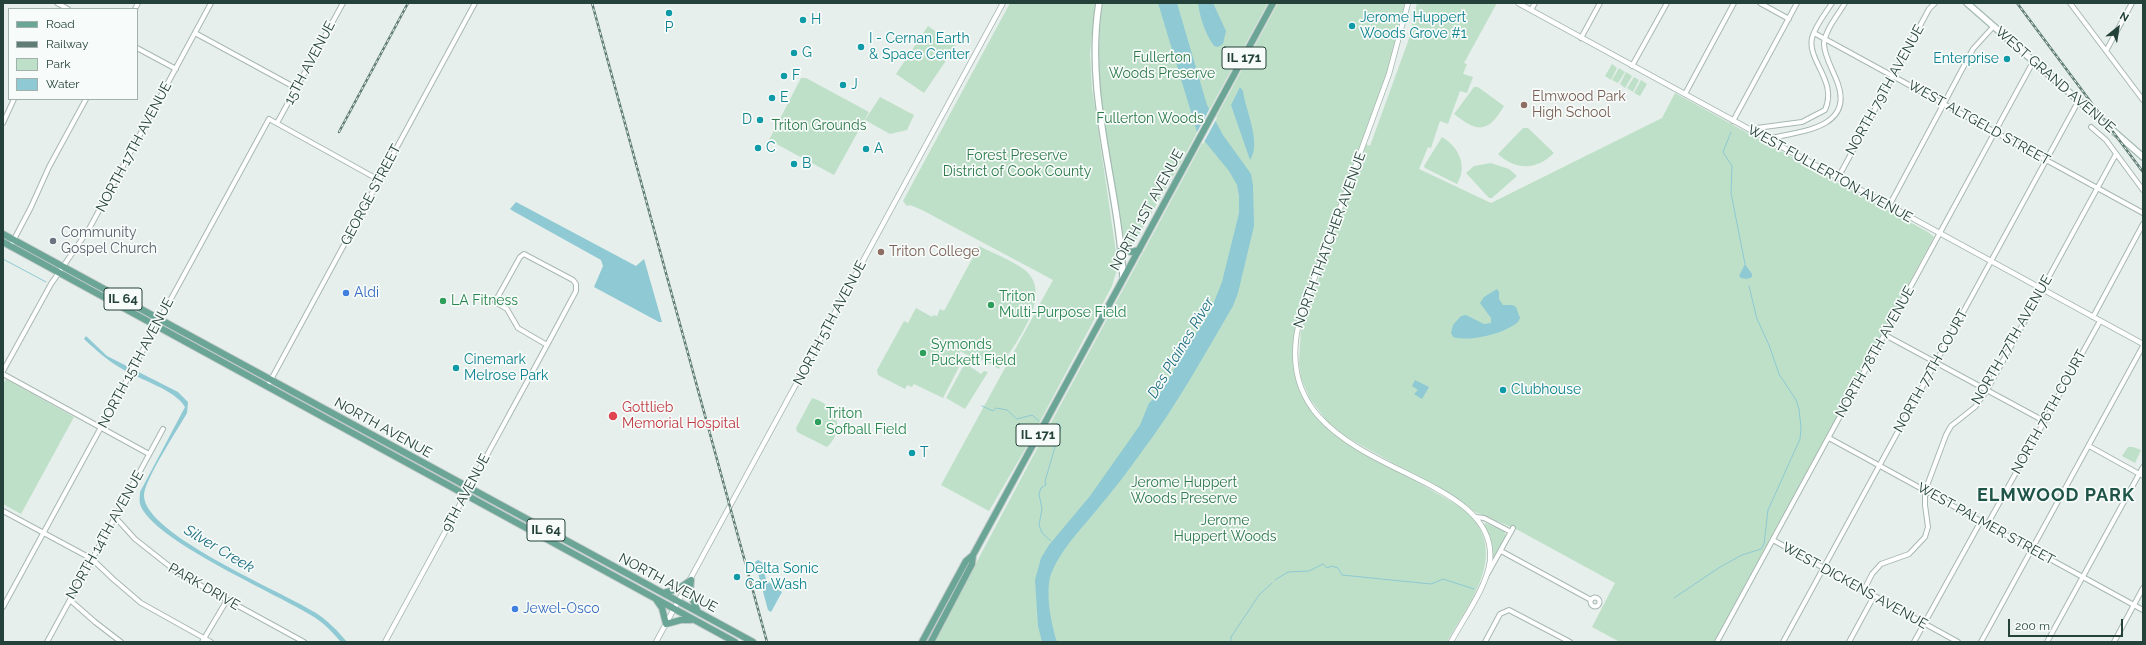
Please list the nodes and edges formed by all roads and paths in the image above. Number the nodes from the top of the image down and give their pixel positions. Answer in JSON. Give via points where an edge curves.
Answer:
{"nodes":[{"id":1,"x":57,"y":3,"type":"edge"},
{"id":2,"x":212,"y":3,"type":"edge"},
{"id":3,"x":343,"y":3,"type":"edge"},
{"id":4,"x":475,"y":3,"type":"edge"},
{"id":5,"x":1003,"y":3,"type":"edge"},
{"id":6,"x":1099,"y":3,"type":"edge"},
{"id":7,"x":1274,"y":3,"type":"edge"},
{"id":8,"x":1408,"y":3,"type":"edge"},
{"id":9,"x":1518,"y":3,"type":"edge"},
{"id":10,"x":1535,"y":3,"type":"edge"},
{"id":11,"x":1600,"y":3,"type":"edge"},
{"id":12,"x":1667,"y":3,"type":"edge"},
{"id":13,"x":1734,"y":3,"type":"edge"},
{"id":14,"x":1760,"y":3,"type":"edge"},
{"id":15,"x":1797,"y":3,"type":"edge"},
{"id":16,"x":1832,"y":3,"type":"edge"},
{"id":17,"x":1845,"y":3,"type":"edge"},
{"id":18,"x":1935,"y":3,"type":"edge"},
{"id":19,"x":1967,"y":3,"type":"edge"},
{"id":20,"x":2070,"y":3,"type":"edge"},
{"id":21,"x":2132,"y":3,"type":"edge"},
{"id":22,"x":63,"y":6,"type":"edge"},
{"id":23,"x":1531,"y":10,"type":"junction"},
{"id":24,"x":1789,"y":18,"type":"junction"},
{"id":25,"x":1993,"y":27,"type":"junction"},
{"id":26,"x":195,"y":33,"type":"junction"},
{"id":27,"x":1814,"y":33,"type":"junction"},
{"id":28,"x":1581,"y":38,"type":"junction"},
{"id":29,"x":1825,"y":38,"type":"junction"},
{"id":30,"x":138,"y":49,"type":"edge"},
{"id":31,"x":2106,"y":52,"type":"junction"},
{"id":32,"x":2033,"y":62,"type":"junction"},
{"id":33,"x":1632,"y":66,"type":"junction"},
{"id":34,"x":176,"y":69,"type":"junction"},
{"id":35,"x":1893,"y":76,"type":"junction"},
{"id":36,"x":296,"y":88,"type":"junction"},
{"id":37,"x":1685,"y":94,"type":"junction"},
{"id":38,"x":2142,"y":98,"type":"edge"},
{"id":39,"x":14,"y":100,"type":"edge"},
{"id":40,"x":85,"y":100,"type":"edge"},
{"id":41,"x":2079,"y":100,"type":"junction"},
{"id":42,"x":1944,"y":104,"type":"junction"},
{"id":43,"x":1733,"y":121,"type":"junction"},
{"id":44,"x":3,"y":123,"type":"edge"},
{"id":45,"x":277,"y":123,"type":"junction"},
{"id":46,"x":2092,"y":127,"type":"dead end"},
{"id":47,"x":1749,"y":129,"type":"junction"},
{"id":48,"x":1995,"y":132,"type":"junction"},
{"id":49,"x":1766,"y":139,"type":"junction"},
{"id":50,"x":2116,"y":154,"type":"junction"},
{"id":51,"x":2143,"y":158,"type":"edge"},
{"id":52,"x":2046,"y":160,"type":"junction"},
{"id":53,"x":1838,"y":178,"type":"junction"},
{"id":54,"x":379,"y":180,"type":"junction"},
{"id":55,"x":2097,"y":187,"type":"junction"},
{"id":56,"x":2143,"y":190,"type":"edge"},
{"id":57,"x":1889,"y":206,"type":"junction"},
{"id":58,"x":2143,"y":213,"type":"edge"},
{"id":59,"x":2143,"y":224,"type":"edge"},
{"id":60,"x":1940,"y":233,"type":"junction"},
{"id":61,"x":3,"y":234,"type":"edge"},
{"id":62,"x":14,"y":240,"type":"junction"},
{"id":63,"x":3,"y":242,"type":"edge"},
{"id":64,"x":10,"y":246,"type":"junction"},
{"id":65,"x":1121,"y":249,"type":"junction"},
{"id":66,"x":1139,"y":250,"type":"junction"},
{"id":67,"x":1991,"y":261,"type":"junction"},
{"id":68,"x":62,"y":266,"type":"junction"},
{"id":69,"x":58,"y":272,"type":"junction"},
{"id":70,"x":1123,"y":278,"type":"junction"},
{"id":71,"x":2042,"y":289,"type":"junction"},
{"id":72,"x":2093,"y":317,"type":"junction"},
{"id":73,"x":160,"y":320,"type":"junction"},
{"id":74,"x":2100,"y":321,"type":"junction"},
{"id":75,"x":156,"y":326,"type":"junction"},
{"id":76,"x":1885,"y":336,"type":"junction"},
{"id":77,"x":547,"y":345,"type":"junction"},
{"id":78,"x":2143,"y":345,"type":"edge"},
{"id":79,"x":1935,"y":363,"type":"junction"},
{"id":80,"x":3,"y":373,"type":"edge"},
{"id":81,"x":270,"y":380,"type":"junction"},
{"id":82,"x":267,"y":387,"type":"junction"},
{"id":83,"x":1986,"y":390,"type":"junction"},
{"id":84,"x":2044,"y":422,"type":"junction"},
{"id":85,"x":101,"y":428,"type":"junction"},
{"id":86,"x":163,"y":429,"type":"dead end"},
{"id":87,"x":1828,"y":438,"type":"junction"},
{"id":88,"x":2089,"y":446,"type":"junction"},
{"id":89,"x":149,"y":454,"type":"junction"},
{"id":90,"x":1879,"y":466,"type":"junction"},
{"id":91,"x":2143,"y":467,"type":"edge"},
{"id":92,"x":2141,"y":475,"type":"edge"},
{"id":93,"x":469,"y":488,"type":"junction"},
{"id":94,"x":1925,"y":491,"type":"junction"},
{"id":95,"x":465,"y":495,"type":"junction"},
{"id":96,"x":3,"y":511,"type":"edge"},
{"id":97,"x":115,"y":517,"type":"junction"},
{"id":98,"x":1476,"y":517,"type":"junction"},
{"id":99,"x":1981,"y":521,"type":"junction"},
{"id":100,"x":1987,"y":525,"type":"junction"},
{"id":101,"x":43,"y":533,"type":"junction"},
{"id":102,"x":1773,"y":540,"type":"junction"},
{"id":103,"x":2032,"y":549,"type":"junction"},
{"id":104,"x":1501,"y":551,"type":"junction"},
{"id":105,"x":973,"y":555,"type":"junction"},
{"id":106,"x":92,"y":559,"type":"junction"},
{"id":107,"x":1823,"y":568,"type":"junction"},
{"id":108,"x":1487,"y":575,"type":"junction"},
{"id":109,"x":2083,"y":577,"type":"junction"},
{"id":110,"x":691,"y":580,"type":"junction"},
{"id":111,"x":2143,"y":588,"type":"edge"},
{"id":112,"x":1864,"y":590,"type":"junction"},
{"id":113,"x":660,"y":593,"type":"junction"},
{"id":114,"x":1874,"y":596,"type":"junction"},
{"id":115,"x":653,"y":598,"type":"junction"},
{"id":116,"x":70,"y":600,"type":"junction"},
{"id":117,"x":227,"y":600,"type":"junction"},
{"id":118,"x":1591,"y":600,"type":"dead end"},
{"id":119,"x":678,"y":602,"type":"junction"},
{"id":120,"x":2134,"y":605,"type":"junction"},
{"id":121,"x":3,"y":607,"type":"edge"},
{"id":122,"x":674,"y":609,"type":"junction"},
{"id":123,"x":2143,"y":610,"type":"edge"},
{"id":124,"x":699,"y":614,"type":"junction"},
{"id":125,"x":666,"y":624,"type":"junction"},
{"id":126,"x":702,"y":624,"type":"junction"},
{"id":127,"x":1924,"y":624,"type":"junction"},
{"id":128,"x":203,"y":640,"type":"edge"},
{"id":129,"x":49,"y":641,"type":"edge"},
{"id":130,"x":122,"y":642,"type":"edge"},
{"id":131,"x":211,"y":642,"type":"edge"},
{"id":132,"x":304,"y":642,"type":"edge"},
{"id":133,"x":385,"y":642,"type":"edge"},
{"id":134,"x":656,"y":642,"type":"edge"},
{"id":135,"x":735,"y":642,"type":"edge"},
{"id":136,"x":753,"y":642,"type":"edge"},
{"id":137,"x":922,"y":642,"type":"edge"},
{"id":138,"x":931,"y":642,"type":"edge"},
{"id":139,"x":1451,"y":642,"type":"edge"},
{"id":140,"x":1485,"y":642,"type":"edge"},
{"id":141,"x":1570,"y":642,"type":"edge"},
{"id":142,"x":1717,"y":642,"type":"edge"},
{"id":143,"x":1783,"y":642,"type":"edge"},
{"id":144,"x":1849,"y":642,"type":"edge"},
{"id":145,"x":1914,"y":642,"type":"edge"},
{"id":146,"x":1958,"y":642,"type":"edge"},
{"id":147,"x":1981,"y":642,"type":"edge"},
{"id":148,"x":2047,"y":642,"type":"edge"},
{"id":149,"x":2114,"y":642,"type":"edge"}],
"edges":[{"from":1,"to":22,"type":"street"},
{"from":2,"to":26,"type":"street","name":"NORTH 17TH AVENUE"},
{"from":3,"to":36,"type":"street","name":"15TH AVENUE"},
{"from":4,"to":54,"type":"street","name":"GEORGE STREET"},
{"from":5,"to":110,"type":"street","name":"NORTH 5TH AVENUE"},
{"from":6,"to":65,"type":"main road","via":[[1094,54],[1096,86]]},
{"from":7,"to":66,"type":"main road","name":"NORTH 1ST AVENUE","number":"IL 171"},
{"from":8,"to":98,"type":"street","name":"NORTH THATCHER AVENUE","via":[[1389,74],[1302,315],[1295,343],[1296,364],[1301,386],[1309,404],[1330,428],[1349,442],[1455,500]]},
{"from":9,"to":23,"type":"street","name":"WEST FULLERTON AVENUE"},
{"from":10,"to":23,"type":"street"},
{"from":11,"to":28,"type":"street"},
{"from":12,"to":33,"type":"street"},
{"from":13,"to":37,"type":"street"},
{"from":14,"to":24,"type":"street"},
{"from":15,"to":24,"type":"street"},
{"from":16,"to":27,"type":"street"},
{"from":17,"to":29,"type":"street"},
{"from":18,"to":35,"type":"street","name":"NORTH 79TH AVENUE","via":[[1929,9]]},
{"from":19,"to":25,"type":"main road","name":"WEST GRAND AVENUE"},
{"from":20,"to":31,"type":"street"},
{"from":21,"to":31,"type":"street"},
{"from":23,"to":28,"type":"street","name":"WEST FULLERTON AVENUE"},
{"from":24,"to":43,"type":"street"},
{"from":25,"to":32,"type":"main road","name":"WEST GRAND AVENUE"},
{"from":25,"to":42,"type":"street","via":[[1973,49]]},
{"from":26,"to":34,"type":"street","name":"NORTH 17TH AVENUE"},
{"from":26,"to":36,"type":"street"},
{"from":27,"to":29,"type":"street","name":"WEST ALTGELD STREET"},
{"from":27,"to":47,"type":"street","via":[[1812,42],[1829,95],[1825,110],[1802,122]]},
{"from":28,"to":33,"type":"street","name":"WEST FULLERTON AVENUE"},
{"from":29,"to":35,"type":"street","name":"WEST ALTGELD STREET"},
{"from":29,"to":49,"type":"street","via":[[1824,46],[1840,93],[1839,106],[1833,117],[1811,130]]},
{"from":30,"to":34,"type":"street"},
{"from":31,"to":38,"type":"street"},
{"from":32,"to":41,"type":"main road","name":"WEST GRAND AVENUE"},
{"from":32,"to":48,"type":"street","name":"NORTH 78TH AVENUE"},
{"from":33,"to":37,"type":"street","name":"WEST FULLERTON AVENUE"},
{"from":34,"to":68,"type":"street","name":"NORTH 17TH AVENUE","via":[[89,229]]},
{"from":35,"to":42,"type":"street","name":"WEST ALTGELD STREET"},
{"from":35,"to":53,"type":"street","name":"NORTH 79TH AVENUE"},
{"from":36,"to":45,"type":"street","name":"15TH AVENUE"},
{"from":37,"to":43,"type":"street","name":"WEST FULLERTON AVENUE"},
{"from":39,"to":44,"type":"street"},
{"from":40,"to":62,"type":"street","via":[[49,167]]},
{"from":41,"to":51,"type":"main road","name":"WEST GRAND AVENUE"},
{"from":41,"to":52,"type":"street","name":"NORTH 77TH COURT"},
{"from":42,"to":48,"type":"street","name":"WEST ALTGELD STREET"},
{"from":42,"to":57,"type":"street"},
{"from":43,"to":47,"type":"street","name":"WEST FULLERTON AVENUE"},
{"from":45,"to":54,"type":"street"},
{"from":45,"to":73,"type":"street","name":"NORTH 15TH AVENUE","via":[[269,119]]},
{"from":46,"to":50,"type":"street"},
{"from":47,"to":49,"type":"street","name":"WEST FULLERTON AVENUE"},
{"from":48,"to":52,"type":"street","name":"WEST ALTGELD STREET"},
{"from":48,"to":60,"type":"street","name":"NORTH 78TH AVENUE"},
{"from":49,"to":53,"type":"street","name":"WEST FULLERTON AVENUE"},
{"from":50,"to":55,"type":"street","name":"NORTH 77TH AVENUE"},
{"from":50,"to":56,"type":"street"},
{"from":52,"to":55,"type":"street","name":"WEST ALTGELD STREET"},
{"from":52,"to":67,"type":"street","name":"NORTH 77TH COURT"},
{"from":53,"to":57,"type":"street","name":"WEST FULLERTON AVENUE"},
{"from":54,"to":81,"type":"street","name":"GEORGE STREET"},
{"from":55,"to":58,"type":"street","name":"WEST ALTGELD STREET"},
{"from":55,"to":71,"type":"street","name":"NORTH 77TH AVENUE"},
{"from":57,"to":60,"type":"street","name":"WEST FULLERTON AVENUE"},
{"from":59,"to":72,"type":"street"},
{"from":60,"to":67,"type":"street","name":"WEST FULLERTON AVENUE"},
{"from":60,"to":76,"type":"street","name":"NORTH 78TH AVENUE"},
{"from":61,"to":62,"type":"main road","name":"NORTH AVENUE","number":"IL 64"},
{"from":62,"to":64,"type":"street"},
{"from":62,"to":68,"type":"main road","name":"NORTH AVENUE","number":"IL 64"},
{"from":63,"to":64,"type":"main road","name":"NORTH AVENUE","number":"IL 64"},
{"from":64,"to":69,"type":"main road","name":"NORTH AVENUE","number":"IL 64"},
{"from":65,"to":66,"type":"main road","via":[[1131,252]]},
{"from":65,"to":70,"type":"main road"},
{"from":66,"to":70,"type":"main road","name":"NORTH 1ST AVENUE","number":"IL 171"},
{"from":67,"to":71,"type":"street","name":"WEST FULLERTON AVENUE"},
{"from":67,"to":79,"type":"street","name":"NORTH 77TH COURT"},
{"from":68,"to":69,"type":"street","name":"NORTH 17TH AVENUE"},
{"from":68,"to":73,"type":"main road","name":"NORTH AVENUE","number":"IL 64"},
{"from":69,"to":75,"type":"main road","name":"NORTH AVENUE","number":"IL 64"},
{"from":69,"to":80,"type":"street","name":"NORTH 17TH AVENUE"},
{"from":70,"to":105,"type":"main road","name":"NORTH 1ST AVENUE","number":"IL 171"},
{"from":71,"to":72,"type":"street","name":"WEST FULLERTON AVENUE"},
{"from":71,"to":83,"type":"street","name":"NORTH 77TH AVENUE"},
{"from":72,"to":74,"type":"street","name":"WEST FULLERTON AVENUE"},
{"from":73,"to":75,"type":"street","name":"NORTH 15TH AVENUE"},
{"from":73,"to":81,"type":"main road","name":"NORTH AVENUE","number":"IL 64"},
{"from":74,"to":78,"type":"street","name":"WEST FULLERTON AVENUE"},
{"from":74,"to":84,"type":"street","name":"NORTH 76TH COURT"},
{"from":75,"to":82,"type":"main road","name":"NORTH AVENUE","number":"IL 64"},
{"from":75,"to":85,"type":"street","name":"NORTH 15TH AVENUE"},
{"from":76,"to":79,"type":"street"},
{"from":76,"to":87,"type":"street","name":"NORTH 78TH AVENUE"},
{"from":77,"to":77,"type":"street","name":"9TH AVENUE","via":[[576,291],[576,284],[524,254],[495,302],[507,309],[518,328]]},
{"from":77,"to":93,"type":"street","name":"9TH AVENUE"},
{"from":78,"to":88,"type":"street"},
{"from":79,"to":83,"type":"street"},
{"from":79,"to":90,"type":"street","name":"NORTH 77TH COURT"},
{"from":80,"to":85,"type":"street"},
{"from":81,"to":82,"type":"street","name":"GEORGE STREET"},
{"from":81,"to":93,"type":"main road","name":"NORTH AVENUE","number":"IL 64"},
{"from":82,"to":95,"type":"main road","name":"NORTH AVENUE","number":"IL 64"},
{"from":83,"to":84,"type":"street"},
{"from":83,"to":94,"type":"street","name":"NORTH 77TH AVENUE","via":[[1972,410],[1949,429]]},
{"from":84,"to":100,"type":"street","name":"NORTH 76TH COURT"},
{"from":85,"to":89,"type":"street"},
{"from":85,"to":101,"type":"street","name":"NORTH 15TH AVENUE"},
{"from":86,"to":89,"type":"street","name":"NORTH 14TH AVENUE"},
{"from":87,"to":90,"type":"street","name":"WEST PALMER STREET"},
{"from":87,"to":102,"type":"street","name":"NORTH 78TH AVENUE"},
{"from":88,"to":92,"type":"street"},
{"from":88,"to":103,"type":"street"},
{"from":89,"to":97,"type":"street","name":"NORTH 14TH AVENUE"},
{"from":90,"to":94,"type":"street","name":"WEST PALMER STREET"},
{"from":90,"to":107,"type":"street","name":"NORTH 77TH COURT"},
{"from":91,"to":92,"type":"street"},
{"from":92,"to":109,"type":"street"},
{"from":93,"to":95,"type":"street","name":"9TH AVENUE"},
{"from":93,"to":113,"type":"main road","name":"NORTH AVENUE","number":"IL 64"},
{"from":94,"to":99,"type":"street","name":"WEST PALMER STREET"},
{"from":94,"to":112,"type":"street","name":"NORTH 77TH AVENUE","via":[[1928,527],[1925,537],[1909,554],[1882,564],[1872,574]]},
{"from":95,"to":115,"type":"main road","name":"NORTH AVENUE","number":"IL 64"},
{"from":95,"to":133,"type":"street","name":"9TH AVENUE"},
{"from":96,"to":101,"type":"street"},
{"from":97,"to":106,"type":"street","name":"NORTH 14TH AVENUE"},
{"from":97,"to":117,"type":"street","name":"PARK DRIVE","via":[[159,560],[178,574]]},
{"from":98,"to":104,"type":"street","via":[[1512,530]]},
{"from":98,"to":108,"type":"street","name":"NORTH THATCHER AVENUE","via":[[1488,540],[1490,560]]},
{"from":99,"to":100,"type":"street","name":"WEST PALMER STREET"},
{"from":99,"to":127,"type":"street"},
{"from":100,"to":103,"type":"street","name":"WEST PALMER STREET"},
{"from":101,"to":106,"type":"street"},
{"from":101,"to":121,"type":"street","name":"NORTH 15TH AVENUE"},
{"from":102,"to":107,"type":"street","name":"WEST DICKENS AVENUE"},
{"from":102,"to":142,"type":"street","name":"NORTH 78TH AVENUE"},
{"from":103,"to":109,"type":"street","name":"WEST PALMER STREET"},
{"from":103,"to":147,"type":"street"},
{"from":104,"to":108,"type":"street"},
{"from":104,"to":118,"type":"street"},
{"from":105,"to":137,"type":"main road","name":"NORTH 1ST AVENUE","number":"IL 171","via":[[966,561]]},
{"from":105,"to":138,"type":"main road","name":"NORTH 1ST AVENUE","number":"IL 171","via":[[972,564]]},
{"from":106,"to":116,"type":"street","name":"NORTH 14TH AVENUE"},
{"from":106,"to":128,"type":"street","via":[[141,603]]},
{"from":107,"to":112,"type":"street","name":"WEST DICKENS AVENUE"},
{"from":107,"to":143,"type":"street","name":"NORTH 77TH COURT"},
{"from":108,"to":139,"type":"street","name":"NORTH THATCHER AVENUE"},
{"from":109,"to":120,"type":"street","name":"WEST PALMER STREET"},
{"from":109,"to":148,"type":"street"},
{"from":110,"to":113,"type":"main road","via":[[673,592]]},
{"from":110,"to":119,"type":"street","name":"NORTH 5TH AVENUE"},
{"from":110,"to":124,"type":"main road","via":[[691,599]]},
{"from":111,"to":120,"type":"street"},
{"from":112,"to":114,"type":"street","name":"WEST DICKENS AVENUE"},
{"from":113,"to":119,"type":"main road","name":"NORTH AVENUE","number":"IL 64"},
{"from":114,"to":127,"type":"street","name":"WEST DICKENS AVENUE"},
{"from":114,"to":144,"type":"street"},
{"from":115,"to":122,"type":"main road","name":"NORTH AVENUE","number":"IL 64"},
{"from":115,"to":125,"type":"main road","via":[[662,608]]},
{"from":116,"to":129,"type":"street","name":"NORTH 14TH AVENUE"},
{"from":116,"to":130,"type":"street"},
{"from":117,"to":128,"type":"street"},
{"from":117,"to":132,"type":"street","name":"PARK DRIVE"},
{"from":119,"to":122,"type":"street","name":"NORTH 5TH AVENUE"},
{"from":119,"to":124,"type":"main road","name":"NORTH AVENUE","number":"IL 64"},
{"from":120,"to":123,"type":"street","name":"WEST PALMER STREET"},
{"from":120,"to":149,"type":"street"},
{"from":122,"to":125,"type":"street","name":"NORTH 5TH AVENUE"},
{"from":122,"to":126,"type":"main road","name":"NORTH AVENUE","number":"IL 64"},
{"from":124,"to":136,"type":"main road","name":"NORTH AVENUE","number":"IL 64"},
{"from":125,"to":126,"type":"main road","via":[[686,619]]},
{"from":125,"to":134,"type":"street","name":"NORTH 5TH AVENUE"},
{"from":126,"to":135,"type":"main road","name":"NORTH AVENUE","number":"IL 64"},
{"from":127,"to":145,"type":"street"},
{"from":127,"to":146,"type":"street","name":"WEST DICKENS AVENUE"},
{"from":128,"to":131,"type":"street"},
{"from":140,"to":141,"type":"street","via":[[1500,614],[1510,610]]}]}
